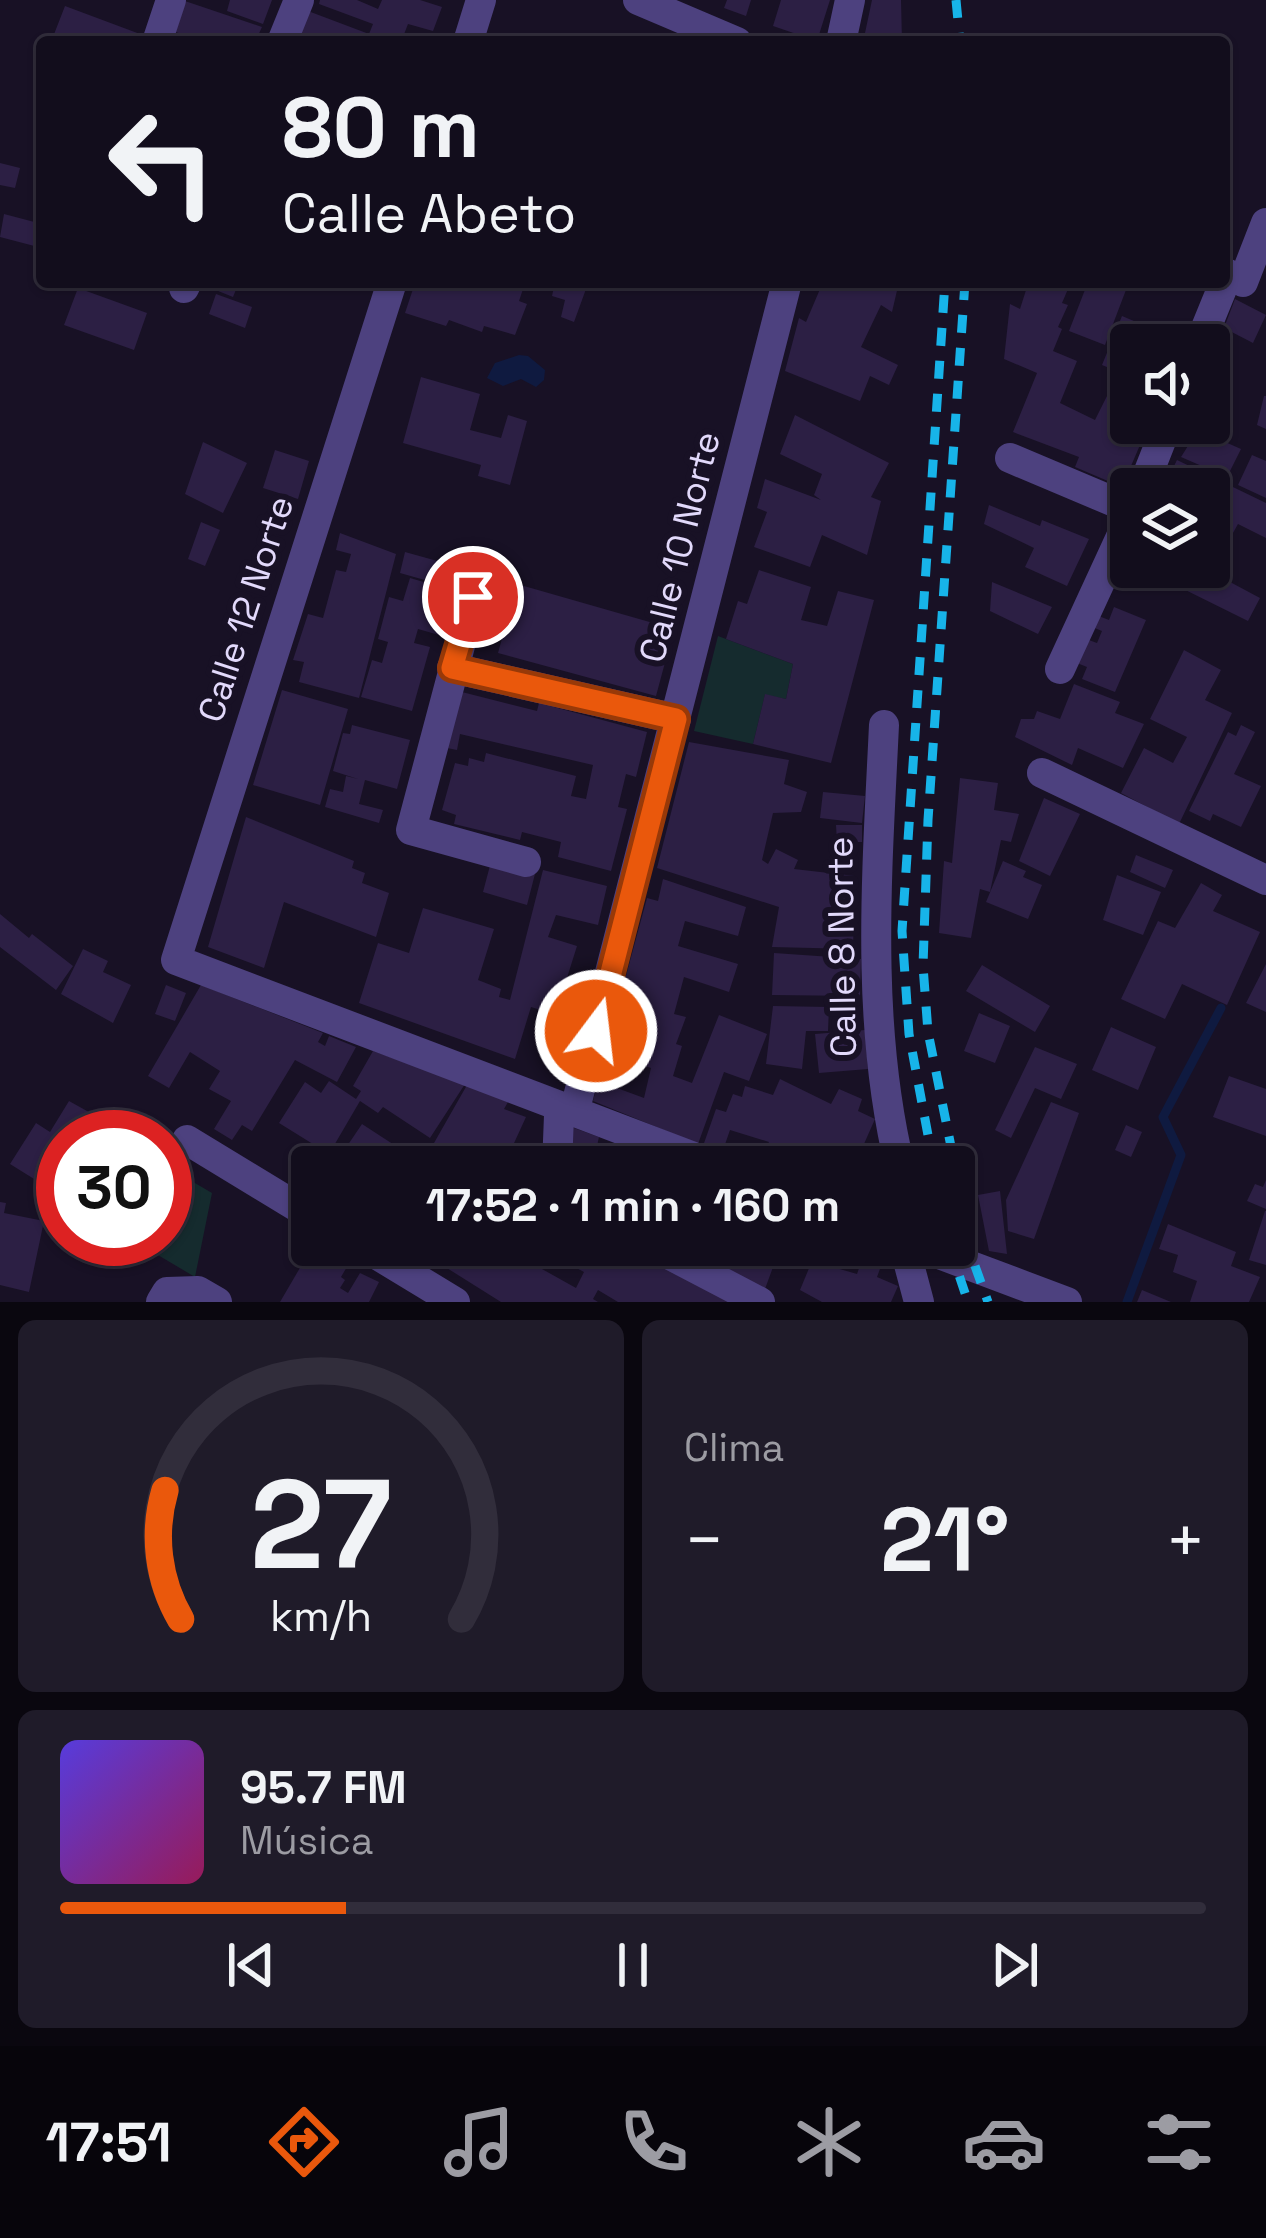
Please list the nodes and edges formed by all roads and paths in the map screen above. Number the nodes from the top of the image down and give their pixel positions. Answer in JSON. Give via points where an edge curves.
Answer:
{"nodes":[{"id":1,"x":171,"y":0,"type":"edge"},
{"id":2,"x":298,"y":0,"type":"edge"},
{"id":3,"x":482,"y":0,"type":"edge"},
{"id":4,"x":638,"y":0,"type":"edge"},
{"id":5,"x":850,"y":0,"type":"edge"},
{"id":6,"x":159,"y":36,"type":"edge"},
{"id":7,"x":284,"y":36,"type":"edge"},
{"id":8,"x":470,"y":36,"type":"edge"},
{"id":9,"x":723,"y":36,"type":"edge"},
{"id":10,"x":842,"y":36,"type":"edge"},
{"id":11,"x":1266,"y":223,"type":"edge"},
{"id":12,"x":1240,"y":280,"type":"edge"},
{"id":13,"x":390,"y":288,"type":"edge"},
{"id":14,"x":785,"y":288,"type":"edge"},
{"id":15,"x":1212,"y":324,"type":"edge"},
{"id":16,"x":1010,"y":458,"type":"dead end"},
{"id":17,"x":1110,"y":503,"type":"edge"},
{"id":18,"x":1110,"y":559,"type":"edge"},
{"id":19,"x":473,"y":597,"type":"dead end"},
{"id":20,"x":452,"y":668,"type":"junction"},
{"id":21,"x":1060,"y":670,"type":"dead end"},
{"id":22,"x":676,"y":719,"type":"junction"},
{"id":23,"x":884,"y":725,"type":"dead end"},
{"id":24,"x":1042,"y":773,"type":"dead end"},
{"id":25,"x":526,"y":862,"type":"dead end"},
{"id":26,"x":1266,"y":880,"type":"edge"},
{"id":27,"x":575,"y":1109,"type":"junction"},
{"id":28,"x":192,"y":1143,"type":"edge"},
{"id":29,"x":558,"y":1146,"type":"edge"},
{"id":30,"x":668,"y":1146,"type":"edge"},
{"id":31,"x":894,"y":1146,"type":"edge"},
{"id":32,"x":291,"y":1203,"type":"edge"},
{"id":33,"x":395,"y":1266,"type":"edge"},
{"id":34,"x":691,"y":1266,"type":"edge"},
{"id":35,"x":909,"y":1266,"type":"edge"},
{"id":36,"x":971,"y":1266,"type":"edge"},
{"id":37,"x":164,"y":1297,"type":"edge"},
{"id":38,"x":217,"y":1302,"type":"edge"},
{"id":39,"x":454,"y":1302,"type":"edge"},
{"id":40,"x":760,"y":1302,"type":"edge"},
{"id":41,"x":919,"y":1302,"type":"edge"},
{"id":42,"x":1067,"y":1302,"type":"edge"}],
"edges":[{"from":1,"to":6,"type":"street"},
{"from":2,"to":7,"type":"street"},
{"from":3,"to":8,"type":"street"},
{"from":4,"to":9,"type":"street"},
{"from":5,"to":10,"type":"street"},
{"from":11,"to":12,"type":"street"},
{"from":12,"to":15,"type":"street"},
{"from":13,"to":27,"type":"street","name":"Calle 12 Norte","via":[[176,960]]},
{"from":14,"to":22,"type":"street","name":"Calle 10 Norte"},
{"from":16,"to":17,"type":"street"},
{"from":18,"to":21,"type":"street"},
{"from":19,"to":20,"type":"street"},
{"from":20,"to":22,"type":"street"},
{"from":20,"to":25,"type":"street","via":[[411,830]]},
{"from":22,"to":27,"type":"street","name":"Calle 10 Norte"},
{"from":23,"to":31,"type":"street","name":"Calle 8 Norte","via":[[876,993]]},
{"from":24,"to":26,"type":"street"},
{"from":27,"to":29,"type":"street","name":"Calle 10 Norte","via":[[560,1115]]},
{"from":27,"to":30,"type":"street"},
{"from":28,"to":32,"type":"street"},
{"from":33,"to":39,"type":"street"},
{"from":34,"to":40,"type":"street"},
{"from":35,"to":41,"type":"street"},
{"from":36,"to":42,"type":"street"},
{"from":37,"to":38,"type":"street","via":[[198,1291]]}]}
